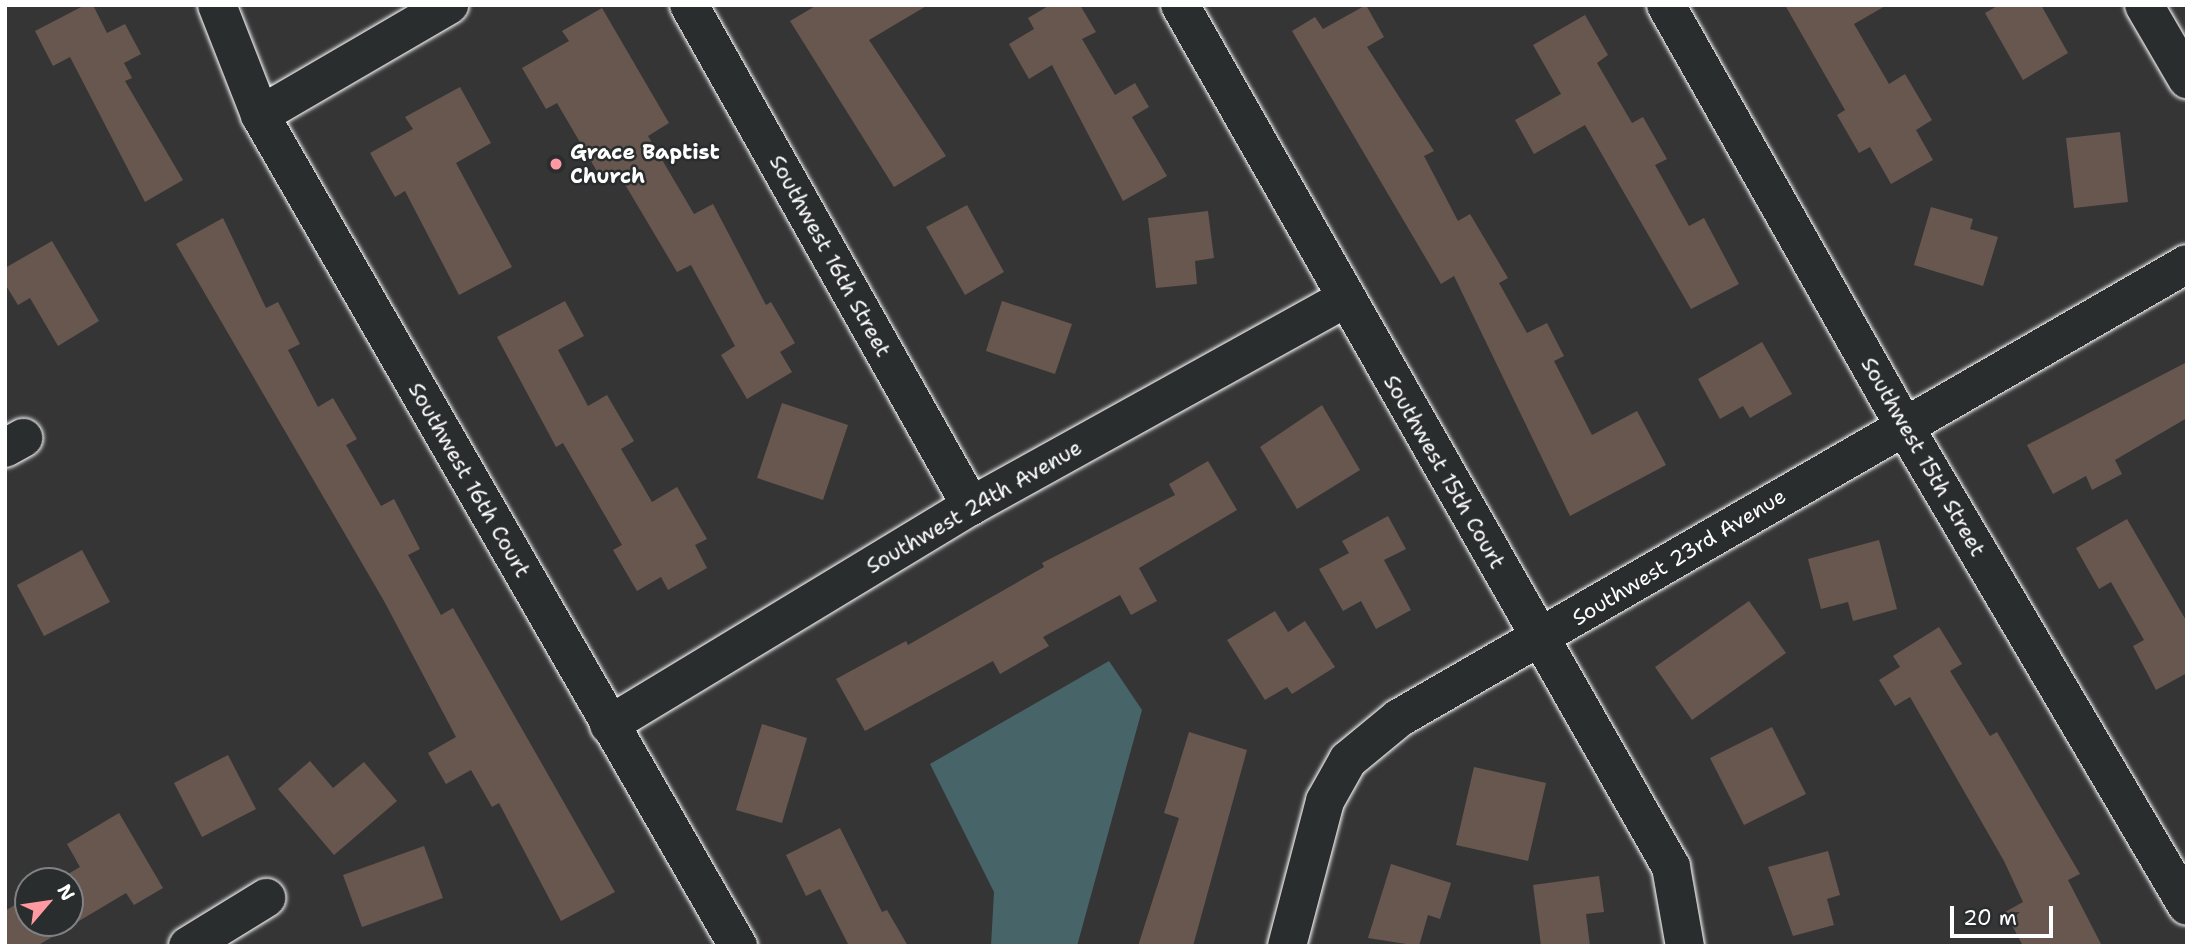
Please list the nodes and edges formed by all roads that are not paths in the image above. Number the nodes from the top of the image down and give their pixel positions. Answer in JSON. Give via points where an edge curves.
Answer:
{"nodes":[{"id":1,"x":217,"y":5,"type":"edge"},
{"id":2,"x":449,"y":5,"type":"edge"},
{"id":3,"x":689,"y":5,"type":"edge"},
{"id":4,"x":1180,"y":5,"type":"edge"},
{"id":5,"x":1667,"y":5,"type":"edge"},
{"id":6,"x":2144,"y":5,"type":"edge"},
{"id":7,"x":2187,"y":79,"type":"edge"},
{"id":8,"x":260,"y":115,"type":"junction"},
{"id":9,"x":2187,"y":264,"type":"edge"},
{"id":10,"x":1344,"y":299,"type":"junction"},
{"id":11,"x":1903,"y":424,"type":"junction"},
{"id":12,"x":971,"y":506,"type":"junction"},
{"id":13,"x":1541,"y":640,"type":"junction"},
{"id":14,"x":609,"y":725,"type":"junction"},
{"id":15,"x":266,"y":898,"type":"dead end"},
{"id":16,"x":2187,"y":906,"type":"edge"},
{"id":17,"x":188,"y":946,"type":"edge"},
{"id":18,"x":738,"y":946,"type":"edge"},
{"id":19,"x":1287,"y":946,"type":"edge"},
{"id":20,"x":1685,"y":946,"type":"edge"}],
"edges":[{"from":1,"to":8,"type":"street","name":"Southwest 16th Court"},
{"from":2,"to":8,"type":"street"},
{"from":3,"to":12,"type":"street","name":"Southwest 16th Street"},
{"from":4,"to":10,"type":"street","name":"Southwest 15th Court"},
{"from":5,"to":11,"type":"street","name":"Southwest 15th Street"},
{"from":6,"to":7,"type":"street"},
{"from":8,"to":14,"type":"street","name":"Southwest 16th Court"},
{"from":9,"to":11,"type":"street","name":"Southwest 23rd Avenue"},
{"from":10,"to":12,"type":"street","name":"Southwest 24th Avenue"},
{"from":10,"to":13,"type":"street","name":"Southwest 15th Court"},
{"from":11,"to":13,"type":"street","name":"Southwest 23rd Avenue"},
{"from":11,"to":16,"type":"street","name":"Southwest 15th Street"},
{"from":12,"to":14,"type":"street","name":"Southwest 24th Avenue"},
{"from":13,"to":19,"type":"street","name":"Southwest 23rd Avenue","via":[[1399,718],[1348,760],[1325,800]]},
{"from":13,"to":20,"type":"street","name":"Southwest 15th Court","via":[[1671,867]]},
{"from":14,"to":18,"type":"street","name":"Southwest 16th Court"},
{"from":15,"to":17,"type":"street"}]}
